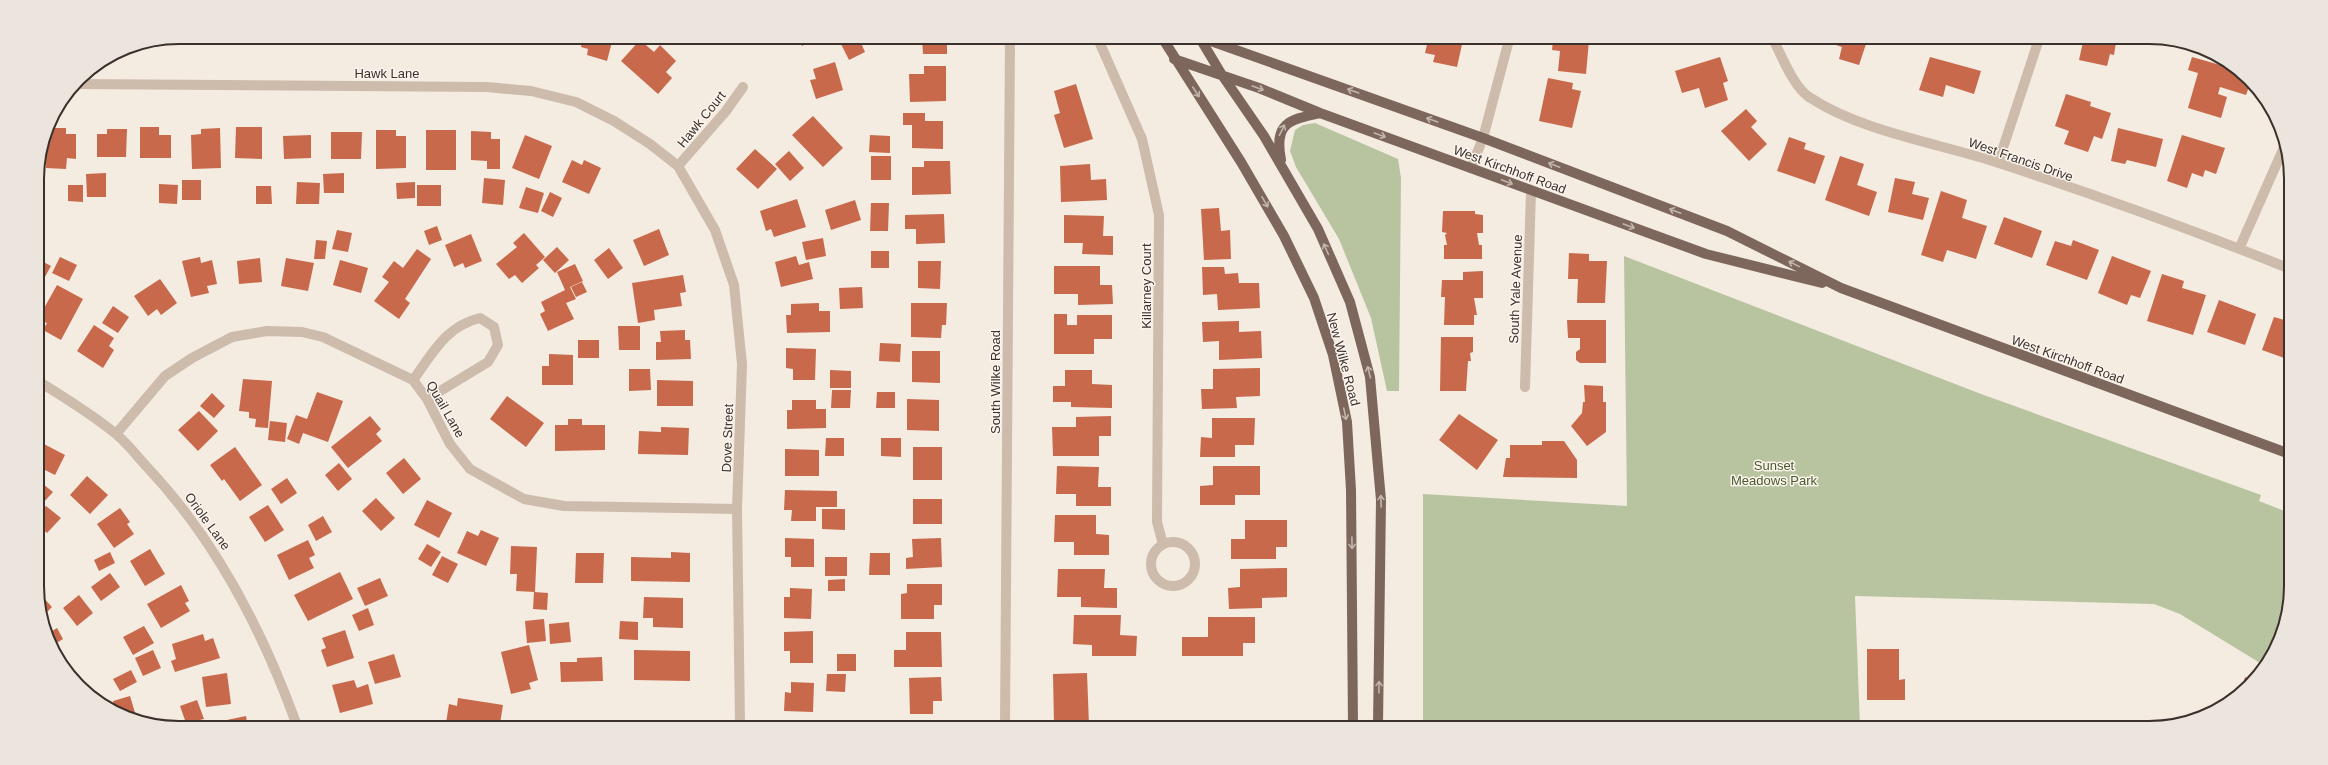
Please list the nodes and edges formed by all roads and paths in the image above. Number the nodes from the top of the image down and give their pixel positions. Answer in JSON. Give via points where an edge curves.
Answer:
{"nodes":[{"id":1,"x":1010,"y":44,"type":"edge"},
{"id":2,"x":1101,"y":44,"type":"edge"},
{"id":3,"x":1166,"y":44,"type":"edge"},
{"id":4,"x":1203,"y":44,"type":"edge"},
{"id":5,"x":1219,"y":44,"type":"edge"},
{"id":6,"x":1508,"y":44,"type":"edge"},
{"id":7,"x":1775,"y":44,"type":"edge"},
{"id":8,"x":2037,"y":44,"type":"edge"},
{"id":9,"x":1174,"y":59,"type":"junction"},
{"id":10,"x":1222,"y":76,"type":"junction"},
{"id":11,"x":84,"y":84,"type":"edge"},
{"id":12,"x":743,"y":87,"type":"dead end"},
{"id":13,"x":1320,"y":113,"type":"junction"},
{"id":14,"x":1483,"y":138,"type":"junction"},
{"id":15,"x":2281,"y":154,"type":"edge"},
{"id":16,"x":1998,"y":163,"type":"junction"},
{"id":17,"x":678,"y":166,"type":"junction"},
{"id":18,"x":1282,"y":168,"type":"junction"},
{"id":19,"x":1471,"y":168,"type":"junction"},
{"id":20,"x":1531,"y":191,"type":"junction"},
{"id":21,"x":2239,"y":249,"type":"junction"},
{"id":22,"x":2284,"y":266,"type":"edge"},
{"id":23,"x":1841,"y":288,"type":"junction"},
{"id":24,"x":413,"y":380,"type":"junction"},
{"id":25,"x":44,"y":385,"type":"edge"},
{"id":26,"x":1524,"y":387,"type":"dead end"},
{"id":27,"x":427,"y":399,"type":"junction"},
{"id":28,"x":116,"y":434,"type":"junction"},
{"id":29,"x":2284,"y":452,"type":"edge"},
{"id":30,"x":737,"y":509,"type":"junction"},
{"id":31,"x":1163,"y":544,"type":"junction"},
{"id":32,"x":295,"y":721,"type":"edge"},
{"id":33,"x":740,"y":721,"type":"edge"},
{"id":34,"x":1005,"y":721,"type":"edge"},
{"id":35,"x":1353,"y":721,"type":"edge"},
{"id":36,"x":1378,"y":721,"type":"edge"}],
"edges":[{"from":1,"to":34,"type":"street","name":"South Wilke Road"},
{"from":2,"to":31,"type":"street","name":"Killarney Court","via":[[1142,139],[1159,215],[1157,522]]},
{"from":3,"to":9,"type":"main road","name":"New Wilke Road"},
{"from":4,"to":10,"type":"main road","name":"New Wilke Road"},
{"from":14,"to":5,"type":"main road","name":"West Kirchhoff Road","one_way":true},
{"from":6,"to":14,"type":"street"},
{"from":7,"to":16,"type":"street","name":"West Francis Drive","via":[[1789,72],[1807,96],[1842,117]]},
{"from":8,"to":16,"type":"street"},
{"from":9,"to":10,"type":"main road","name":"West Kirchhoff Road"},
{"from":9,"to":35,"type":"main road","name":"New Wilke Road","one_way":true,"via":[[1241,162],[1284,236],[1314,298],[1332,355],[1347,422],[1351,490]]},
{"from":10,"to":13,"type":"main road","name":"West Kirchhoff Road","one_way":true,"via":[[1260,88]]},
{"from":10,"to":18,"type":"main road","name":"New Wilke Road","via":[[1264,136]]},
{"from":11,"to":17,"type":"street","name":"Hawk Lane","via":[[486,87],[531,91],[582,105],[614,121]]},
{"from":12,"to":17,"type":"street","name":"Hawk Court","via":[[726,111]]},
{"from":18,"to":13,"type":"main road","one_way":true,"via":[[1279,133],[1284,124],[1296,118]]},
{"from":13,"to":19,"type":"main road","name":"West Kirchhoff Road","one_way":true},
{"from":14,"to":19,"type":"street"},
{"from":23,"to":14,"type":"main road","name":"West Kirchhoff Road","one_way":true,"via":[[1727,231]]},
{"from":15,"to":21,"type":"street"},
{"from":16,"to":21,"type":"street","name":"West Francis Drive"},
{"from":17,"to":30,"type":"street","name":"Dove Street","via":[[715,230],[734,285],[742,364]]},
{"from":36,"to":18,"type":"main road","name":"New Wilke Road","one_way":true,"via":[[1381,500],[1370,377],[1350,302],[1318,229]]},
{"from":19,"to":20,"type":"main road","name":"West Kirchhoff Road","one_way":true},
{"from":20,"to":23,"type":"main road","name":"West Kirchhoff Road","one_way":true,"via":[[1706,254]]},
{"from":20,"to":26,"type":"street","name":"South Yale Avenue"},
{"from":21,"to":22,"type":"street","name":"West Francis Drive"},
{"from":23,"to":29,"type":"main road","name":"West Kirchhoff Road"},
{"from":24,"to":27,"type":"street","name":"Quail Lane"},
{"from":24,"to":27,"type":"street","via":[[450,330],[465,321],[480,318],[494,327],[498,346],[488,362]]},
{"from":24,"to":28,"type":"street","name":"Quail Lane","via":[[323,337],[302,332],[267,331],[232,337],[165,376]]},
{"from":25,"to":28,"type":"street","name":"Oriole Lane"},
{"from":27,"to":30,"type":"street","name":"Quail Lane","via":[[450,444],[470,469],[524,499],[564,506]]},
{"from":28,"to":32,"type":"street","name":"Oriole Lane","via":[[168,488],[202,532],[260,633]]},
{"from":30,"to":33,"type":"street","name":"Dove Street"},
{"from":31,"to":31,"type":"street","via":[[1153,554],[1153,575],[1162,585],[1176,587],[1184,584],[1194,573],[1194,558],[1185,545],[1170,542]]}]}
